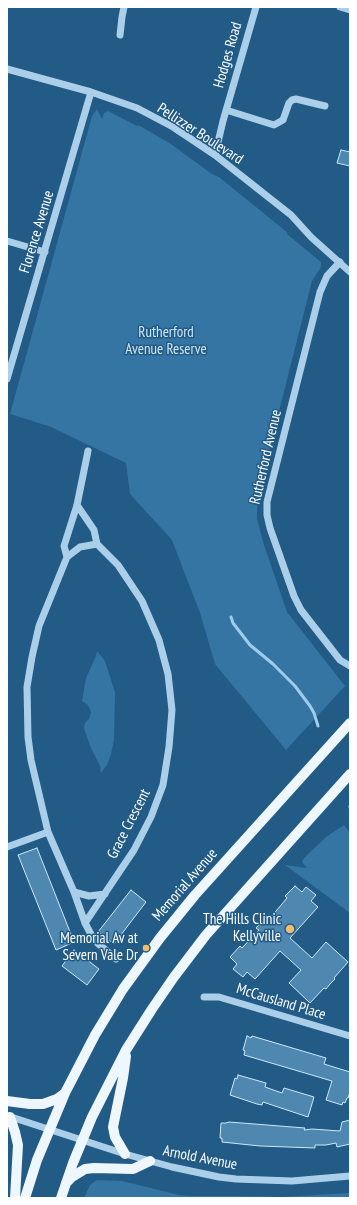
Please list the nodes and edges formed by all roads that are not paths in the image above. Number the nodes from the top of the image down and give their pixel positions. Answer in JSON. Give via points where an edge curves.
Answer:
{"nodes":[{"id":1,"x":124,"y":7,"type":"edge"},
{"id":2,"x":256,"y":7,"type":"edge"},
{"id":3,"x":340,"y":7,"type":"edge"},
{"id":4,"x":350,"y":10,"type":"edge"},
{"id":5,"x":120,"y":35,"type":"dead end"},
{"id":6,"x":7,"y":69,"type":"edge"},
{"id":7,"x":91,"y":92,"type":"junction"},
{"id":8,"x":325,"y":106,"type":"dead end"},
{"id":9,"x":226,"y":110,"type":"junction"},
{"id":10,"x":215,"y":155,"type":"junction"},
{"id":11,"x":7,"y":241,"type":"edge"},
{"id":12,"x":45,"y":252,"type":"junction"},
{"id":13,"x":340,"y":262,"type":"junction"},
{"id":14,"x":350,"y":272,"type":"edge"},
{"id":15,"x":7,"y":379,"type":"edge"},
{"id":16,"x":88,"y":451,"type":"dead end"},
{"id":17,"x":77,"y":505,"type":"junction"},
{"id":18,"x":97,"y":544,"type":"junction"},
{"id":19,"x":67,"y":557,"type":"junction"},
{"id":20,"x":350,"y":666,"type":"edge"},
{"id":21,"x":350,"y":723,"type":"edge"},
{"id":22,"x":350,"y":774,"type":"edge"},
{"id":23,"x":48,"y":832,"type":"junction"},
{"id":24,"x":7,"y":847,"type":"edge"},
{"id":25,"x":74,"y":892,"type":"junction"},
{"id":26,"x":105,"y":894,"type":"junction"},
{"id":27,"x":85,"y":923,"type":"junction"},
{"id":28,"x":116,"y":959,"type":"dead end"},
{"id":29,"x":204,"y":997,"type":"dead end"},
{"id":30,"x":350,"y":1036,"type":"edge"},
{"id":31,"x":126,"y":1050,"type":"junction"},
{"id":32,"x":65,"y":1093,"type":"junction"},
{"id":33,"x":7,"y":1101,"type":"edge"},
{"id":34,"x":8,"y":1116,"type":"edge"},
{"id":35,"x":50,"y":1130,"type":"junction"},
{"id":36,"x":82,"y":1141,"type":"junction"},
{"id":37,"x":124,"y":1154,"type":"junction"},
{"id":38,"x":150,"y":1161,"type":"junction"},
{"id":39,"x":350,"y":1176,"type":"edge"},
{"id":40,"x":66,"y":1183,"type":"junction"},
{"id":41,"x":15,"y":1198,"type":"edge"},
{"id":42,"x":25,"y":1198,"type":"edge"},
{"id":43,"x":61,"y":1198,"type":"edge"}],
"edges":[{"from":1,"to":5,"type":"street"},
{"from":2,"to":9,"type":"street","name":"Hodges Road"},
{"from":3,"to":4,"type":"street"},
{"from":6,"to":7,"type":"street","name":"Pellizzer Boulevard"},
{"from":7,"to":10,"type":"street","name":"Pellizzer Boulevard","via":[[137,108],[173,127]]},
{"from":7,"to":12,"type":"street","name":"Florence Avenue"},
{"from":8,"to":9,"type":"street","name":"Hodges Road","via":[[292,100],[283,120],[274,125]]},
{"from":9,"to":10,"type":"street","name":"Hodges Road"},
{"from":10,"to":13,"type":"street","name":"Pellizzer Boulevard","via":[[291,215],[311,237]]},
{"from":11,"to":12,"type":"street"},
{"from":12,"to":15,"type":"street","name":"Florence Avenue"},
{"from":13,"to":14,"type":"street","name":"Pellizzer Boulevard"},
{"from":13,"to":20,"type":"street","name":"Rutherford Avenue","via":[[327,276],[320,292],[267,502],[267,514],[301,610],[340,660]]},
{"from":16,"to":17,"type":"street"},
{"from":17,"to":18,"type":"street","name":"Grace Crescent","via":[[94,530]]},
{"from":17,"to":19,"type":"street","via":[[64,546]]},
{"from":18,"to":19,"type":"street","via":[[80,547]]},
{"from":18,"to":26,"type":"street","name":"Grace Crescent","via":[[131,582],[151,620],[168,674],[172,710],[163,785],[151,817],[134,850]]},
{"from":19,"to":23,"type":"street","via":[[39,626],[27,688],[31,760]]},
{"from":21,"to":32,"type":"main road","name":"Memorial Avenue","via":[[195,895],[160,938],[123,989],[95,1035]]},
{"from":22,"to":31,"type":"main road","via":[[206,935],[165,989]]},
{"from":23,"to":24,"type":"street"},
{"from":23,"to":25,"type":"street"},
{"from":25,"to":26,"type":"street","via":[[89,896]]},
{"from":25,"to":27,"type":"street"},
{"from":26,"to":27,"type":"street","name":"Grace Crescent"},
{"from":27,"to":28,"type":"street","via":[[94,940]]},
{"from":29,"to":30,"type":"street","name":"McCausland Place","via":[[219,997]]},
{"from":31,"to":36,"type":"main road"},
{"from":31,"to":37,"type":"main road","via":[[113,1127]]},
{"from":32,"to":33,"type":"main road","via":[[43,1104]]},
{"from":32,"to":35,"type":"main road","name":"Memorial Avenue"},
{"from":34,"to":35,"type":"street","name":"Arnold Avenue"},
{"from":34,"to":41,"type":"main road","via":[[16,1132],[18,1145]]},
{"from":35,"to":36,"type":"street","name":"Arnold Avenue"},
{"from":35,"to":42,"type":"main road","name":"Memorial Avenue"},
{"from":36,"to":37,"type":"street","name":"Arnold Avenue"},
{"from":36,"to":40,"type":"main road"},
{"from":37,"to":38,"type":"street","name":"Arnold Avenue"},
{"from":38,"to":39,"type":"street","name":"Arnold Avenue","via":[[192,1172],[236,1179],[297,1181]]},
{"from":38,"to":40,"type":"main road","via":[[133,1169],[85,1169]]},
{"from":40,"to":43,"type":"main road"}]}
